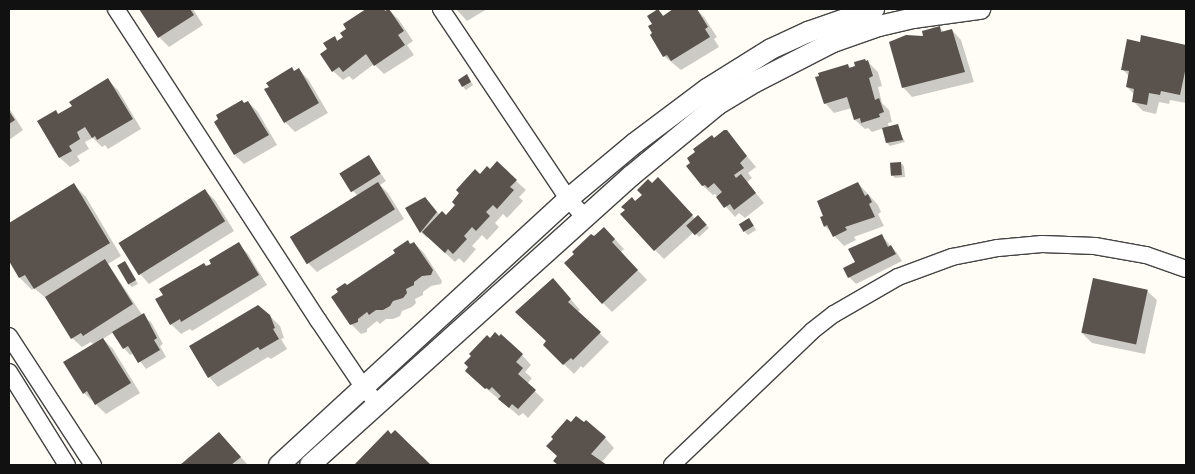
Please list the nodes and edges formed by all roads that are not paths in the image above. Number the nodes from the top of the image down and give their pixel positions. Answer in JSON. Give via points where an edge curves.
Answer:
{"nodes":[{"id":1,"x":116,"y":9,"type":"edge"},
{"id":2,"x":441,"y":9,"type":"edge"},
{"id":3,"x":874,"y":9,"type":"edge"},
{"id":4,"x":980,"y":9,"type":"edge"},
{"id":5,"x":568,"y":199,"type":"junction"},
{"id":6,"x":585,"y":217,"type":"junction"},
{"id":7,"x":1186,"y":269,"type":"edge"},
{"id":8,"x":9,"y":336,"type":"edge"},
{"id":9,"x":9,"y":372,"type":"edge"},
{"id":10,"x":364,"y":388,"type":"junction"},
{"id":11,"x":378,"y":404,"type":"junction"},
{"id":12,"x":67,"y":465,"type":"edge"},
{"id":13,"x":93,"y":465,"type":"edge"},
{"id":14,"x":279,"y":465,"type":"edge"},
{"id":15,"x":310,"y":465,"type":"edge"},
{"id":16,"x":672,"y":465,"type":"edge"}],
"edges":[{"from":1,"to":10,"type":"street"},
{"from":2,"to":5,"type":"street"},
{"from":3,"to":5,"type":"street","via":[[808,32],[771,49],[728,75],[635,143]]},
{"from":4,"to":6,"type":"street","via":[[879,26],[833,42],[787,65],[717,105]]},
{"from":5,"to":6,"type":"street"},
{"from":5,"to":10,"type":"street"},
{"from":6,"to":11,"type":"street"},
{"from":7,"to":16,"type":"street","via":[[1146,256],[1096,246],[1042,244],[952,257],[898,277],[834,314],[812,331]]},
{"from":8,"to":13,"type":"street"},
{"from":9,"to":12,"type":"street"},
{"from":10,"to":11,"type":"street"},
{"from":10,"to":14,"type":"street"},
{"from":11,"to":15,"type":"street"}]}
